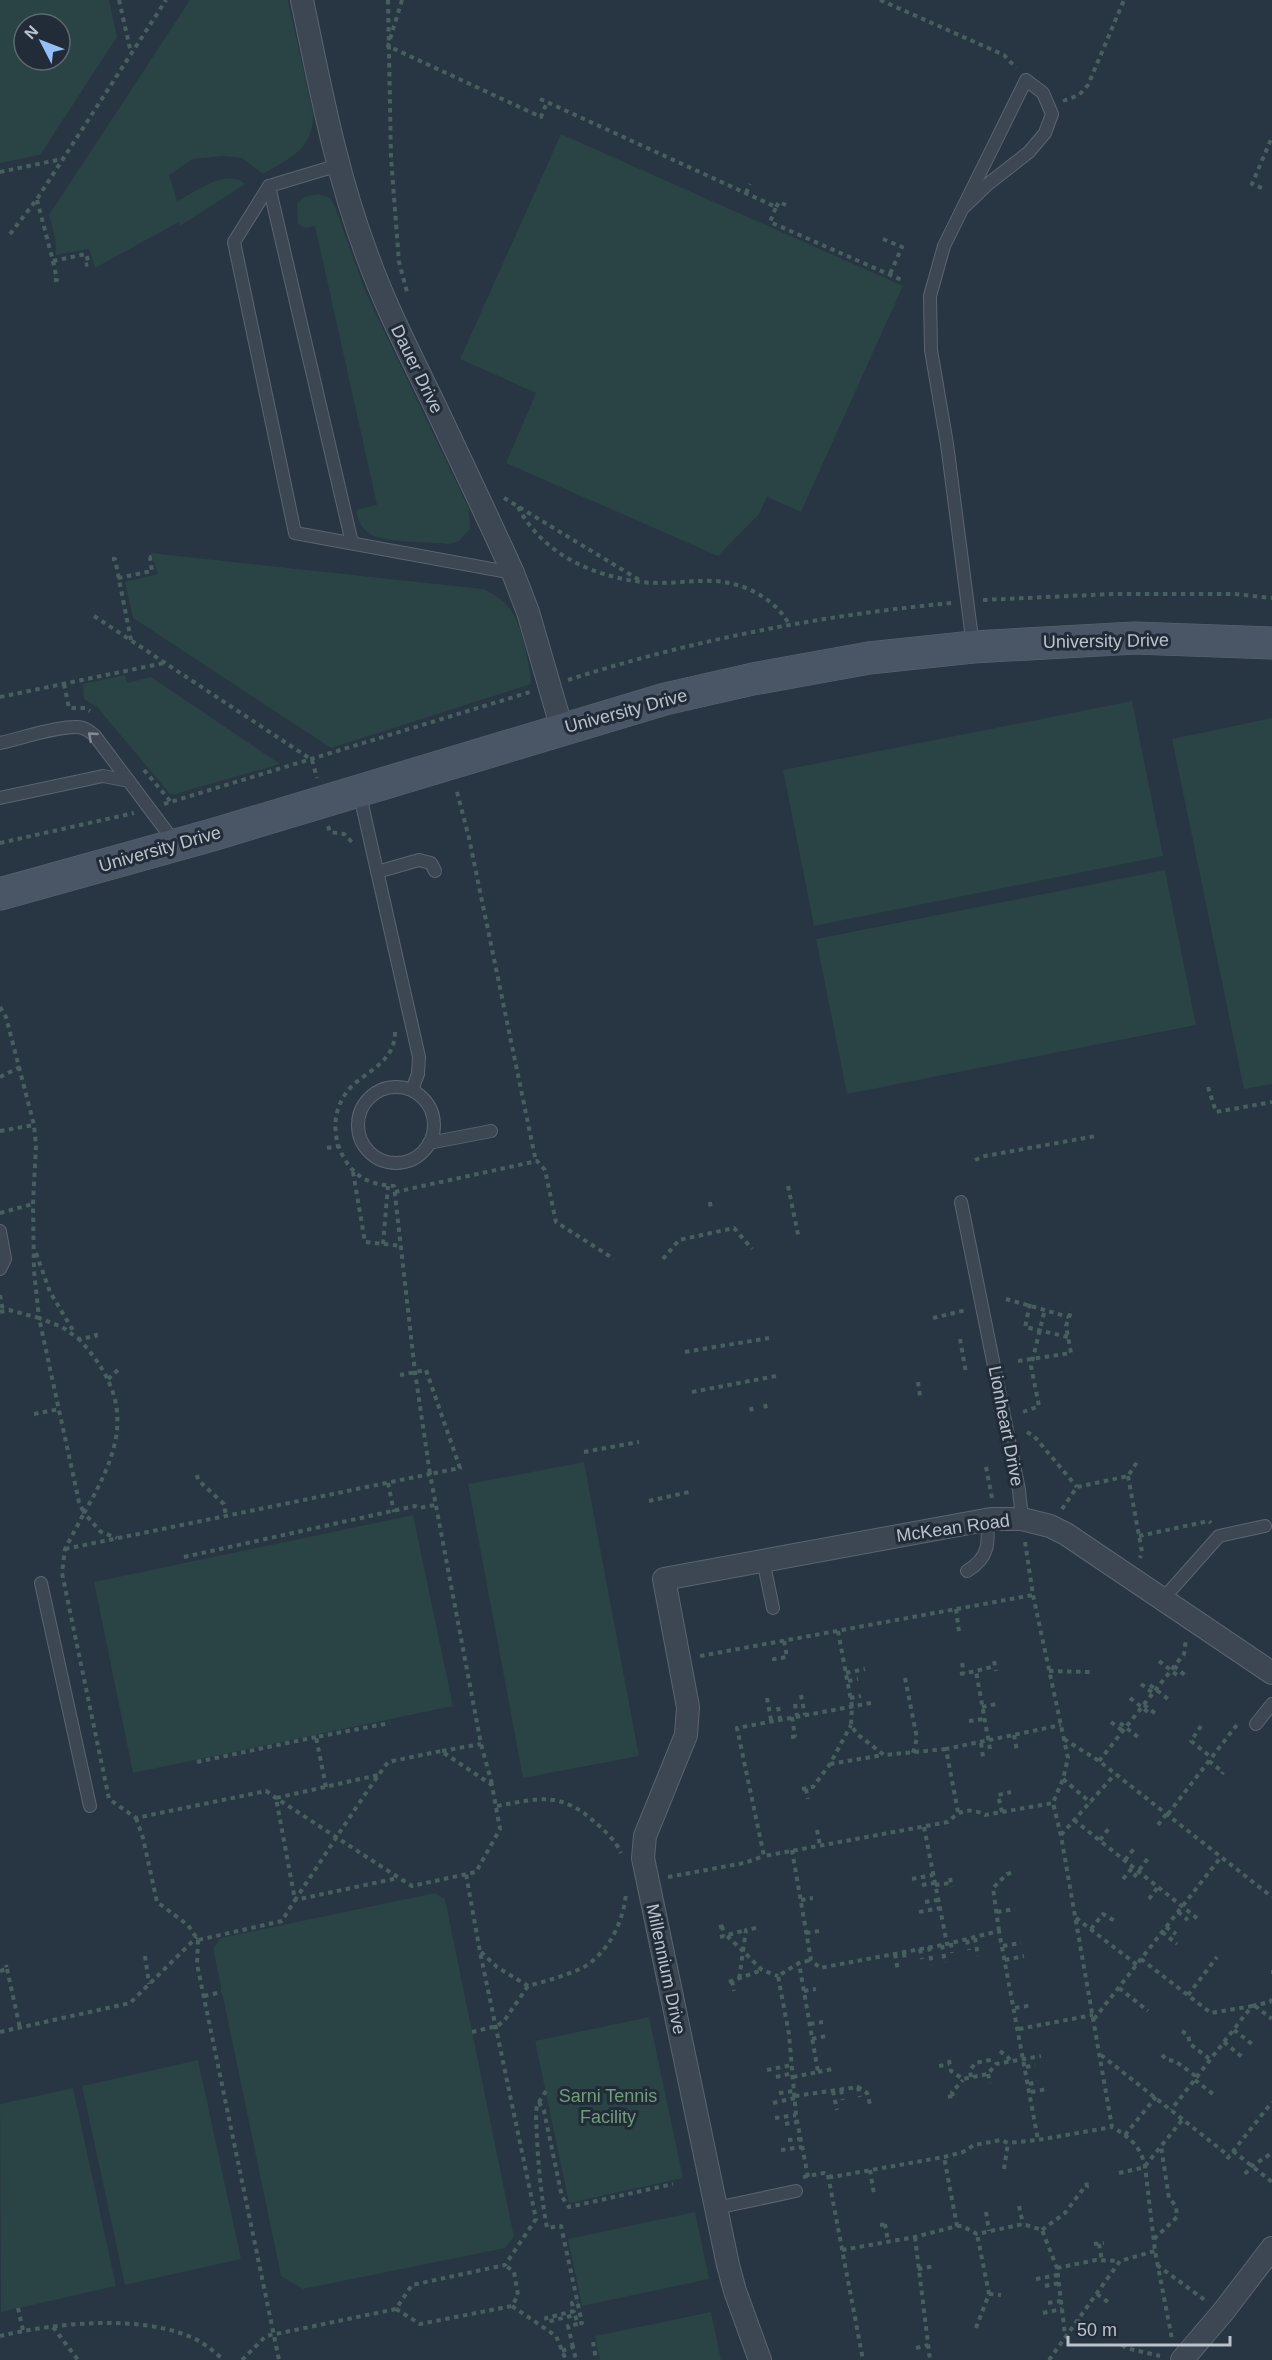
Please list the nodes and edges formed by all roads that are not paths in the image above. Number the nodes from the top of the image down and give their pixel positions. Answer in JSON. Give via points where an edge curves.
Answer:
{"nodes":[{"id":1,"x":302,"y":0,"type":"edge"},
{"id":2,"x":339,"y":165,"type":"junction"},
{"id":3,"x":269,"y":186,"type":"junction"},
{"id":4,"x":963,"y":208,"type":"junction"},
{"id":5,"x":352,"y":543,"type":"junction"},
{"id":6,"x":513,"y":573,"type":"junction"},
{"id":7,"x":1272,"y":642,"type":"edge"},
{"id":8,"x":973,"y":646,"type":"junction"},
{"id":9,"x":562,"y":729,"type":"junction"},
{"id":10,"x":0,"y":743,"type":"edge"},
{"id":11,"x":129,"y":781,"type":"junction"},
{"id":12,"x":359,"y":791,"type":"junction"},
{"id":13,"x":0,"y":798,"type":"edge"},
{"id":14,"x":176,"y":845,"type":"junction"},
{"id":15,"x":435,"y":871,"type":"dead end"},
{"id":16,"x":377,"y":872,"type":"junction"},
{"id":17,"x":0,"y":894,"type":"edge"},
{"id":18,"x":412,"y":1090,"type":"junction"},
{"id":19,"x":491,"y":1131,"type":"dead end"},
{"id":20,"x":429,"y":1143,"type":"junction"},
{"id":21,"x":961,"y":1202,"type":"dead end"},
{"id":22,"x":0,"y":1231,"type":"edge"},
{"id":23,"x":0,"y":1269,"type":"edge"},
{"id":24,"x":990,"y":1512,"type":"junction"},
{"id":25,"x":1022,"y":1519,"type":"junction"},
{"id":26,"x":1265,"y":1526,"type":"dead end"},
{"id":27,"x":763,"y":1560,"type":"junction"},
{"id":28,"x":967,"y":1571,"type":"dead end"},
{"id":29,"x":664,"y":1579,"type":"joint"},
{"id":30,"x":41,"y":1583,"type":"dead end"},
{"id":31,"x":1164,"y":1599,"type":"junction"},
{"id":32,"x":773,"y":1608,"type":"dead end"},
{"id":33,"x":1272,"y":1673,"type":"edge"},
{"id":34,"x":1272,"y":1704,"type":"edge"},
{"id":35,"x":1256,"y":1724,"type":"dead end"},
{"id":36,"x":90,"y":1806,"type":"dead end"},
{"id":37,"x":796,"y":2191,"type":"road end"},
{"id":38,"x":716,"y":2208,"type":"junction"},
{"id":39,"x":1272,"y":2248,"type":"edge"},
{"id":40,"x":1178,"y":2351,"type":"edge"},
{"id":41,"x":760,"y":2360,"type":"edge"}],
"edges":[{"from":1,"to":2,"type":"street","name":"Dauer Drive"},
{"from":2,"to":3,"type":"lane"},
{"from":2,"to":6,"type":"street","name":"Dauer Drive","via":[[349,206],[389,312]]},
{"from":3,"to":5,"type":"lane"},
{"from":3,"to":5,"type":"lane","via":[[234,242],[295,533]]},
{"from":4,"to":4,"type":"lane","via":[[1029,152],[1045,133],[1052,114],[1043,93],[1026,80]]},
{"from":4,"to":8,"type":"lane","via":[[935,272],[929,321]]},
{"from":5,"to":6,"type":"lane"},
{"from":6,"to":9,"type":"street","name":"Dauer Drive"},
{"from":7,"to":8,"type":"main road","name":"University Drive","via":[[1135,638]]},
{"from":8,"to":9,"type":"main road","name":"University Drive","via":[[869,658],[753,679]]},
{"from":9,"to":12,"type":"main road","name":"University Drive"},
{"from":11,"to":10,"type":"lane","one_way":true,"via":[[95,736],[82,728]]},
{"from":11,"to":13,"type":"lane","via":[[103,776]]},
{"from":11,"to":14,"type":"lane"},
{"from":12,"to":14,"type":"main road","name":"University Drive"},
{"from":12,"to":16,"type":"lane"},
{"from":14,"to":17,"type":"main road","name":"University Drive"},
{"from":15,"to":16,"type":"lane","via":[[431,863],[419,860]]},
{"from":16,"to":18,"type":"lane","via":[[419,1057]]},
{"from":18,"to":20,"type":"lane","via":[[432,1111],[434,1127]]},
{"from":18,"to":20,"type":"lane","via":[[383,1089],[371,1096],[358,1122],[360,1137],[378,1158],[392,1163],[420,1154]]},
{"from":19,"to":20,"type":"lane"},
{"from":21,"to":25,"type":"lane","name":"Lionheart Drive"},
{"from":22,"to":23,"type":"lane","via":[[5,1259]]},
{"from":24,"to":25,"type":"street","name":"McKean Road"},
{"from":24,"to":27,"type":"street","name":"McKean Road"},
{"from":24,"to":28,"type":"lane","via":[[986,1552],[979,1564]]},
{"from":25,"to":31,"type":"street","name":"McKean Road","via":[[1066,1534]]},
{"from":26,"to":31,"type":"lane","via":[[1219,1536]]},
{"from":27,"to":29,"type":"street","name":"McKean Road"},
{"from":27,"to":32,"type":"lane"},
{"from":29,"to":38,"type":"street","name":"Millennium Drive","via":[[688,1707],[686,1735],[645,1836],[643,1858]]},
{"from":30,"to":36,"type":"lane"},
{"from":31,"to":33,"type":"street","name":"McKean Road"},
{"from":34,"to":35,"type":"lane"},
{"from":37,"to":38,"type":"lane"},
{"from":38,"to":41,"type":"street","name":"Millennium Drive","via":[[735,2291]]},
{"from":39,"to":40,"type":"street","via":[[1223,2313]]}]}
